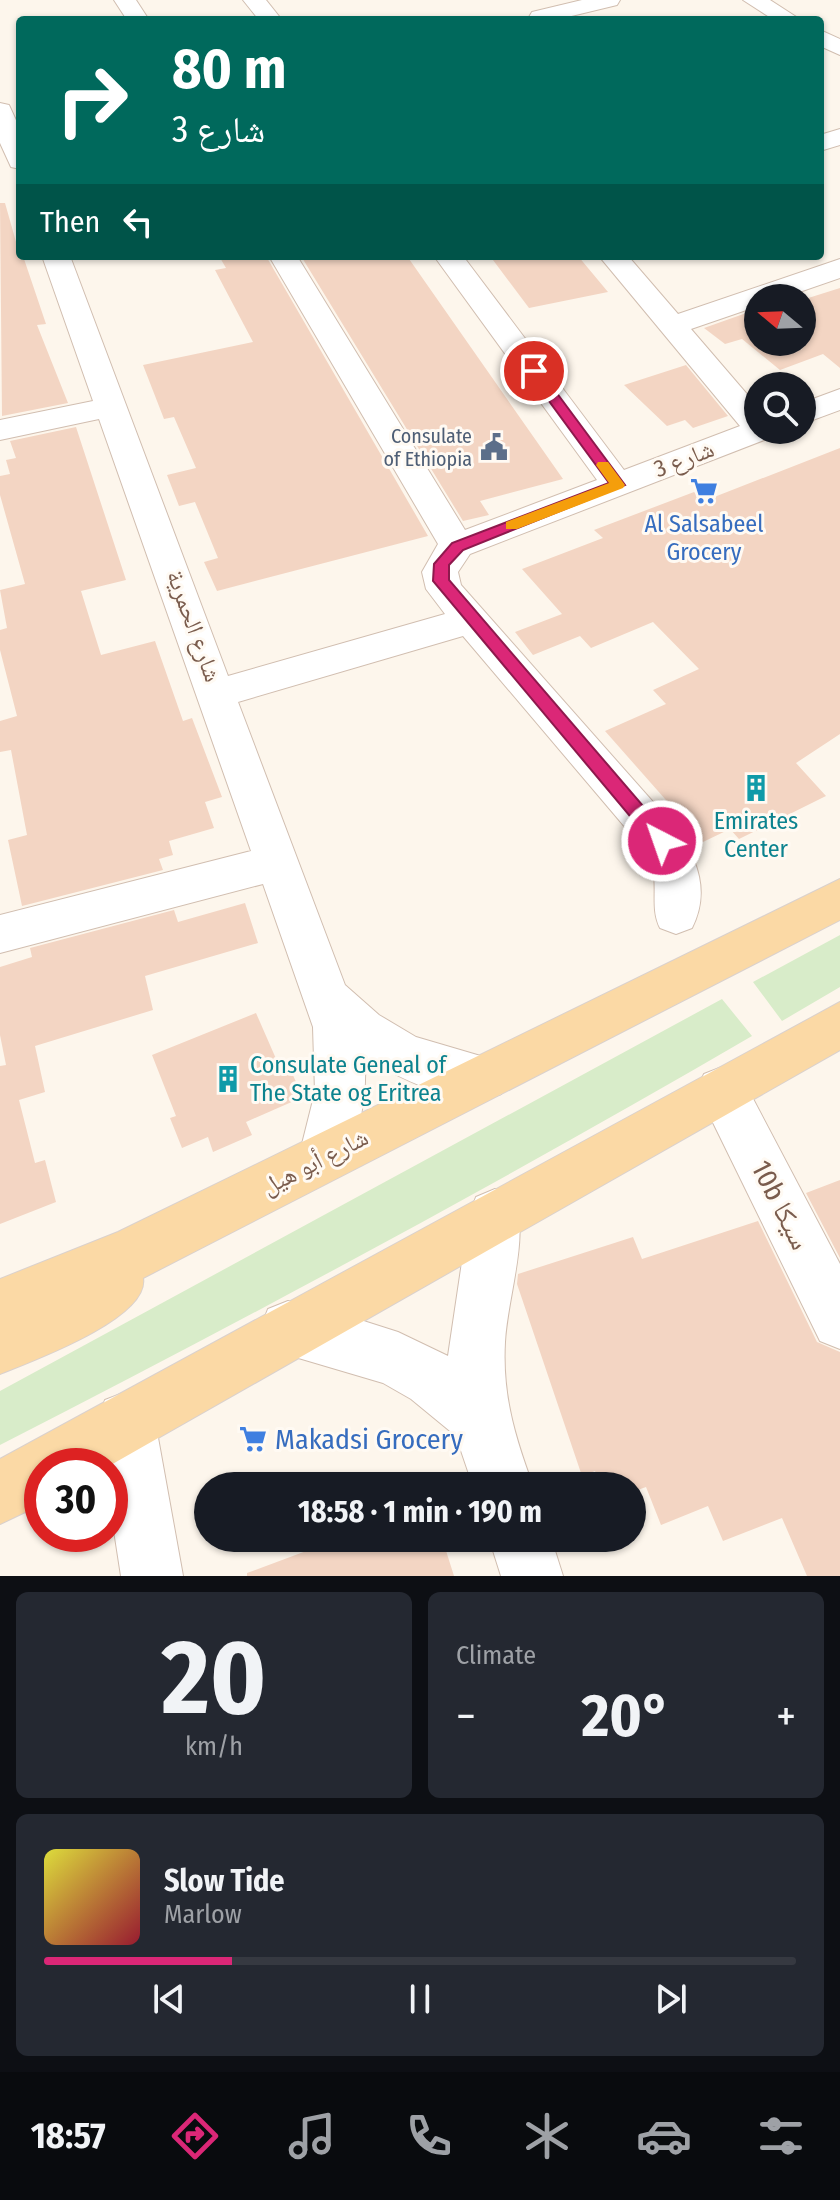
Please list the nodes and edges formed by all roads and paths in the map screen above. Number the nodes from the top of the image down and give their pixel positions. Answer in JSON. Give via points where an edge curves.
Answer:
{"nodes":[{"id":1,"x":254,"y":0,"type":"edge"},
{"id":2,"x":609,"y":0,"type":"edge"},
{"id":3,"x":754,"y":0,"type":"edge"},
{"id":4,"x":538,"y":15,"type":"edge"},
{"id":5,"x":268,"y":16,"type":"edge"},
{"id":6,"x":783,"y":16,"type":"edge"},
{"id":7,"x":0,"y":110,"type":"edge"},
{"id":8,"x":13,"y":157,"type":"edge"},
{"id":9,"x":58,"y":260,"type":"edge"},
{"id":10,"x":285,"y":260,"type":"edge"},
{"id":11,"x":451,"y":260,"type":"edge"},
{"id":12,"x":616,"y":260,"type":"edge"},
{"id":13,"x":840,"y":268,"type":"edge"},
{"id":14,"x":672,"y":326,"type":"junction"},
{"id":15,"x":840,"y":399,"type":"edge"},
{"id":16,"x":113,"y":406,"type":"junction"},
{"id":17,"x":816,"y":408,"type":"edge"},
{"id":18,"x":744,"y":411,"type":"edge"},
{"id":19,"x":0,"y":430,"type":"edge"},
{"id":20,"x":744,"y":435,"type":"edge"},
{"id":21,"x":618,"y":485,"type":"junction"},
{"id":22,"x":457,"y":546,"type":"junction"},
{"id":23,"x":471,"y":620,"type":"junction"},
{"id":24,"x":218,"y":693,"type":"junction"},
{"id":25,"x":276,"y":863,"type":"junction"},
{"id":26,"x":840,"y":898,"type":"edge"},
{"id":27,"x":676,"y":915,"type":"dead end"},
{"id":28,"x":0,"y":934,"type":"edge"},
{"id":29,"x":327,"y":998,"type":"junction"},
{"id":30,"x":835,"y":1031,"type":"edge"},
{"id":31,"x":484,"y":1078,"type":"junction"},
{"id":32,"x":722,"y":1090,"type":"junction"},
{"id":33,"x":325,"y":1156,"type":"junction"},
{"id":34,"x":495,"y":1215,"type":"junction"},
{"id":35,"x":135,"y":1253,"type":"junction"},
{"id":36,"x":0,"y":1308,"type":"edge"},
{"id":37,"x":840,"y":1321,"type":"edge"},
{"id":38,"x":288,"y":1329,"type":"junction"},
{"id":39,"x":0,"y":1345,"type":"edge"},
{"id":40,"x":481,"y":1420,"type":"junction"},
{"id":41,"x":126,"y":1421,"type":"junction"},
{"id":42,"x":76,"y":1448,"type":"edge"},
{"id":43,"x":498,"y":1472,"type":"edge"},
{"id":44,"x":524,"y":1552,"type":"edge"},
{"id":45,"x":152,"y":1576,"type":"edge"},
{"id":46,"x":532,"y":1576,"type":"edge"}],
"edges":[{"from":1,"to":5,"type":"street"},
{"from":2,"to":4,"type":"street"},
{"from":3,"to":6,"type":"street"},
{"from":7,"to":8,"type":"street"},
{"from":9,"to":16,"type":"street","name":"شارع الحمرية"},
{"from":10,"to":22,"type":"street"},
{"from":11,"to":21,"type":"street"},
{"from":12,"to":14,"type":"street"},
{"from":13,"to":14,"type":"street"},
{"from":14,"to":18,"type":"street"},
{"from":15,"to":17,"type":"street"},
{"from":16,"to":19,"type":"street"},
{"from":16,"to":24,"type":"street","name":"شارع الحمرية"},
{"from":20,"to":21,"type":"street","name":"شارع 3"},
{"from":21,"to":22,"type":"street","name":"شارع 3"},
{"from":22,"to":23,"type":"street","via":[[442,564],[441,581]]},
{"from":23,"to":24,"type":"street"},
{"from":23,"to":27,"type":"street","via":[[662,841],[680,877]]},
{"from":24,"to":25,"type":"street","name":"شارع الحمرية"},
{"from":25,"to":28,"type":"street"},
{"from":25,"to":29,"type":"street","name":"شارع الحمرية"},
{"from":26,"to":31,"type":"main road","name":"شارع أبو هيل"},
{"from":29,"to":31,"type":"street","name":"شارع الحمرية","via":[[378,1044],[410,1061]]},
{"from":29,"to":33,"type":"street","name":"شارع الحمرية","via":[[337,1027],[343,1079],[337,1123]]},
{"from":30,"to":32,"type":"main road"},
{"from":31,"to":33,"type":"main road","name":"شارع أبو هيل"},
{"from":32,"to":34,"type":"main road"},
{"from":32,"to":37,"type":"street","name":"10b سيكا"},
{"from":33,"to":35,"type":"main road","name":"شارع أبو هيل"},
{"from":34,"to":38,"type":"main road"},
{"from":34,"to":40,"type":"street","via":[[477,1338]]},
{"from":35,"to":36,"type":"main road","name":"شارع أبو هيل"},
{"from":35,"to":39,"type":"main road","via":[[94,1301]]},
{"from":38,"to":40,"type":"street","via":[[413,1367],[448,1389]]},
{"from":38,"to":41,"type":"main road"},
{"from":40,"to":43,"type":"street"},
{"from":41,"to":42,"type":"main road"},
{"from":41,"to":45,"type":"street"},
{"from":44,"to":46,"type":"street"}]}
